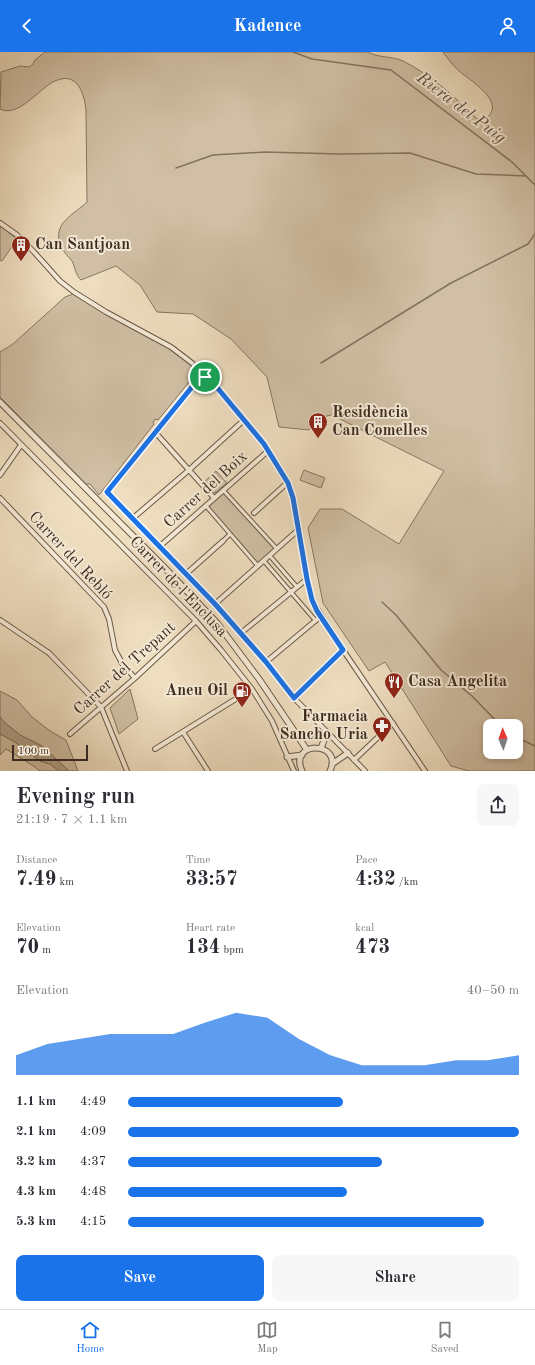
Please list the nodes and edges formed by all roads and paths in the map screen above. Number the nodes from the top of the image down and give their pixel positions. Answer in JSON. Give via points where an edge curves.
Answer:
{"nodes":[{"id":1,"x":0,"y":223,"type":"edge"},
{"id":2,"x":205,"y":377,"type":"junction"},
{"id":3,"x":0,"y":402,"type":"edge"},
{"id":4,"x":244,"y":420,"type":"junction"},
{"id":5,"x":0,"y":423,"type":"edge"},
{"id":6,"x":155,"y":432,"type":"junction"},
{"id":7,"x":21,"y":445,"type":"junction"},
{"id":8,"x":268,"y":451,"type":"junction"},
{"id":9,"x":189,"y":470,"type":"junction"},
{"id":10,"x":0,"y":475,"type":"edge"},
{"id":11,"x":288,"y":483,"type":"junction"},
{"id":12,"x":223,"y":490,"type":"junction"},
{"id":13,"x":0,"y":498,"type":"edge"},
{"id":14,"x":214,"y":498,"type":"junction"},
{"id":15,"x":206,"y":506,"type":"junction"},
{"id":16,"x":254,"y":513,"type":"joint"},
{"id":17,"x":249,"y":518,"type":"junction"},
{"id":18,"x":132,"y":519,"type":"junction"},
{"id":19,"x":298,"y":530,"type":"junction"},
{"id":20,"x":230,"y":534,"type":"junction"},
{"id":21,"x":223,"y":541,"type":"joint"},
{"id":22,"x":159,"y":547,"type":"junction"},
{"id":23,"x":277,"y":549,"type":"junction"},
{"id":24,"x":270,"y":556,"type":"junction"},
{"id":25,"x":264,"y":560,"type":"junction"},
{"id":26,"x":258,"y":566,"type":"junction"},
{"id":27,"x":186,"y":574,"type":"junction"},
{"id":28,"x":307,"y":579,"type":"junction"},
{"id":29,"x":297,"y":587,"type":"junction"},
{"id":30,"x":291,"y":592,"type":"junction"},
{"id":31,"x":215,"y":604,"type":"junction"},
{"id":32,"x":321,"y":616,"type":"junction"},
{"id":33,"x":0,"y":620,"type":"edge"},
{"id":34,"x":196,"y":621,"type":"junction"},
{"id":35,"x":316,"y":621,"type":"junction"},
{"id":36,"x":241,"y":633,"type":"junction"},
{"id":37,"x":343,"y":650,"type":"junction"},
{"id":38,"x":266,"y":662,"type":"junction"},
{"id":39,"x":135,"y":678,"type":"junction"},
{"id":40,"x":252,"y":690,"type":"junction"},
{"id":41,"x":294,"y":698,"type":"junction"},
{"id":42,"x":101,"y":707,"type":"junction"},
{"id":43,"x":393,"y":723,"type":"junction"},
{"id":44,"x":183,"y":732,"type":"junction"},
{"id":45,"x":327,"y":733,"type":"junction"},
{"id":46,"x":70,"y":734,"type":"dead end"},
{"id":47,"x":321,"y":748,"type":"junction"},
{"id":48,"x":155,"y":749,"type":"dead end"},
{"id":49,"x":307,"y":750,"type":"junction"},
{"id":50,"x":348,"y":754,"type":"junction"},
{"id":51,"x":302,"y":755,"type":"junction"},
{"id":52,"x":288,"y":757,"type":"junction"},
{"id":53,"x":354,"y":760,"type":"junction"},
{"id":54,"x":332,"y":764,"type":"junction"},
{"id":55,"x":127,"y":771,"type":"edge"},
{"id":56,"x":208,"y":771,"type":"edge"},
{"id":57,"x":294,"y":771,"type":"edge"},
{"id":58,"x":302,"y":771,"type":"edge"},
{"id":59,"x":330,"y":771,"type":"edge"},
{"id":60,"x":365,"y":771,"type":"edge"},
{"id":61,"x":425,"y":771,"type":"edge"}],
"edges":[{"from":1,"to":2,"type":"street","via":[[17,235],[60,281],[74,292],[171,347]]},
{"from":2,"to":4,"type":"street","via":[[210,379]]},
{"from":2,"to":6,"type":"street","via":[[196,382]]},
{"from":3,"to":49,"type":"street","via":[[217,623]]},
{"from":4,"to":8,"type":"street"},
{"from":4,"to":9,"type":"street"},
{"from":5,"to":7,"type":"street","name":"Carrer de l'Enclusa"},
{"from":6,"to":9,"type":"street"},
{"from":6,"to":18,"type":"street","via":[[107,492]]},
{"from":7,"to":10,"type":"street"},
{"from":7,"to":34,"type":"street","name":"Carrer de l'Enclusa"},
{"from":8,"to":11,"type":"street"},
{"from":8,"to":12,"type":"street","name":"Carrer del Boix"},
{"from":9,"to":14,"type":"street"},
{"from":9,"to":18,"type":"street"},
{"from":11,"to":16,"type":"street"},
{"from":11,"to":19,"type":"street"},
{"from":12,"to":14,"type":"street","name":"Carrer del Boix"},
{"from":12,"to":17,"type":"street"},
{"from":13,"to":39,"type":"street","name":"Carrer del Rebló","via":[[104,607],[115,650],[123,665]]},
{"from":14,"to":15,"type":"street","name":"Carrer del Boix"},
{"from":15,"to":20,"type":"street"},
{"from":15,"to":22,"type":"street","name":"Carrer del Boix"},
{"from":16,"to":17,"type":"street"},
{"from":17,"to":23,"type":"street"},
{"from":18,"to":22,"type":"street"},
{"from":19,"to":23,"type":"street"},
{"from":19,"to":28,"type":"street"},
{"from":20,"to":21,"type":"street"},
{"from":20,"to":26,"type":"street"},
{"from":21,"to":27,"type":"street"},
{"from":22,"to":27,"type":"street"},
{"from":23,"to":24,"type":"street"},
{"from":24,"to":25,"type":"street"},
{"from":24,"to":29,"type":"street"},
{"from":25,"to":26,"type":"street"},
{"from":25,"to":30,"type":"street"},
{"from":26,"to":31,"type":"street"},
{"from":27,"to":31,"type":"street"},
{"from":28,"to":29,"type":"street"},
{"from":28,"to":32,"type":"street","via":[[312,600]]},
{"from":29,"to":30,"type":"street"},
{"from":30,"to":35,"type":"street"},
{"from":30,"to":36,"type":"street"},
{"from":31,"to":36,"type":"street"},
{"from":32,"to":35,"type":"street"},
{"from":32,"to":37,"type":"street"},
{"from":33,"to":42,"type":"street","via":[[49,652]]},
{"from":34,"to":39,"type":"street","name":"Carrer del Trepant"},
{"from":34,"to":40,"type":"street","name":"Carrer de l'Enclusa"},
{"from":35,"to":38,"type":"street"},
{"from":36,"to":38,"type":"street"},
{"from":37,"to":41,"type":"street"},
{"from":37,"to":43,"type":"street"},
{"from":38,"to":41,"type":"street"},
{"from":39,"to":42,"type":"street","name":"Carrer del Trepant"},
{"from":40,"to":44,"type":"street"},
{"from":40,"to":52,"type":"street","name":"Carrer de l'Enclusa","via":[[272,721]]},
{"from":41,"to":45,"type":"street"},
{"from":42,"to":46,"type":"street","name":"Carrer del Trepant"},
{"from":42,"to":55,"type":"street"},
{"from":43,"to":53,"type":"street"},
{"from":43,"to":61,"type":"street"},
{"from":44,"to":48,"type":"street"},
{"from":44,"to":56,"type":"street"},
{"from":45,"to":47,"type":"street"},
{"from":45,"to":50,"type":"street"},
{"from":47,"to":49,"type":"street"},
{"from":47,"to":54,"type":"street","via":[[328,752]]},
{"from":49,"to":51,"type":"street"},
{"from":50,"to":53,"type":"street"},
{"from":50,"to":54,"type":"street"},
{"from":51,"to":52,"type":"street"},
{"from":51,"to":58,"type":"street"},
{"from":52,"to":57,"type":"street","name":"Carrer de l'Enclusa"},
{"from":53,"to":60,"type":"street"},
{"from":54,"to":59,"type":"street"}]}
